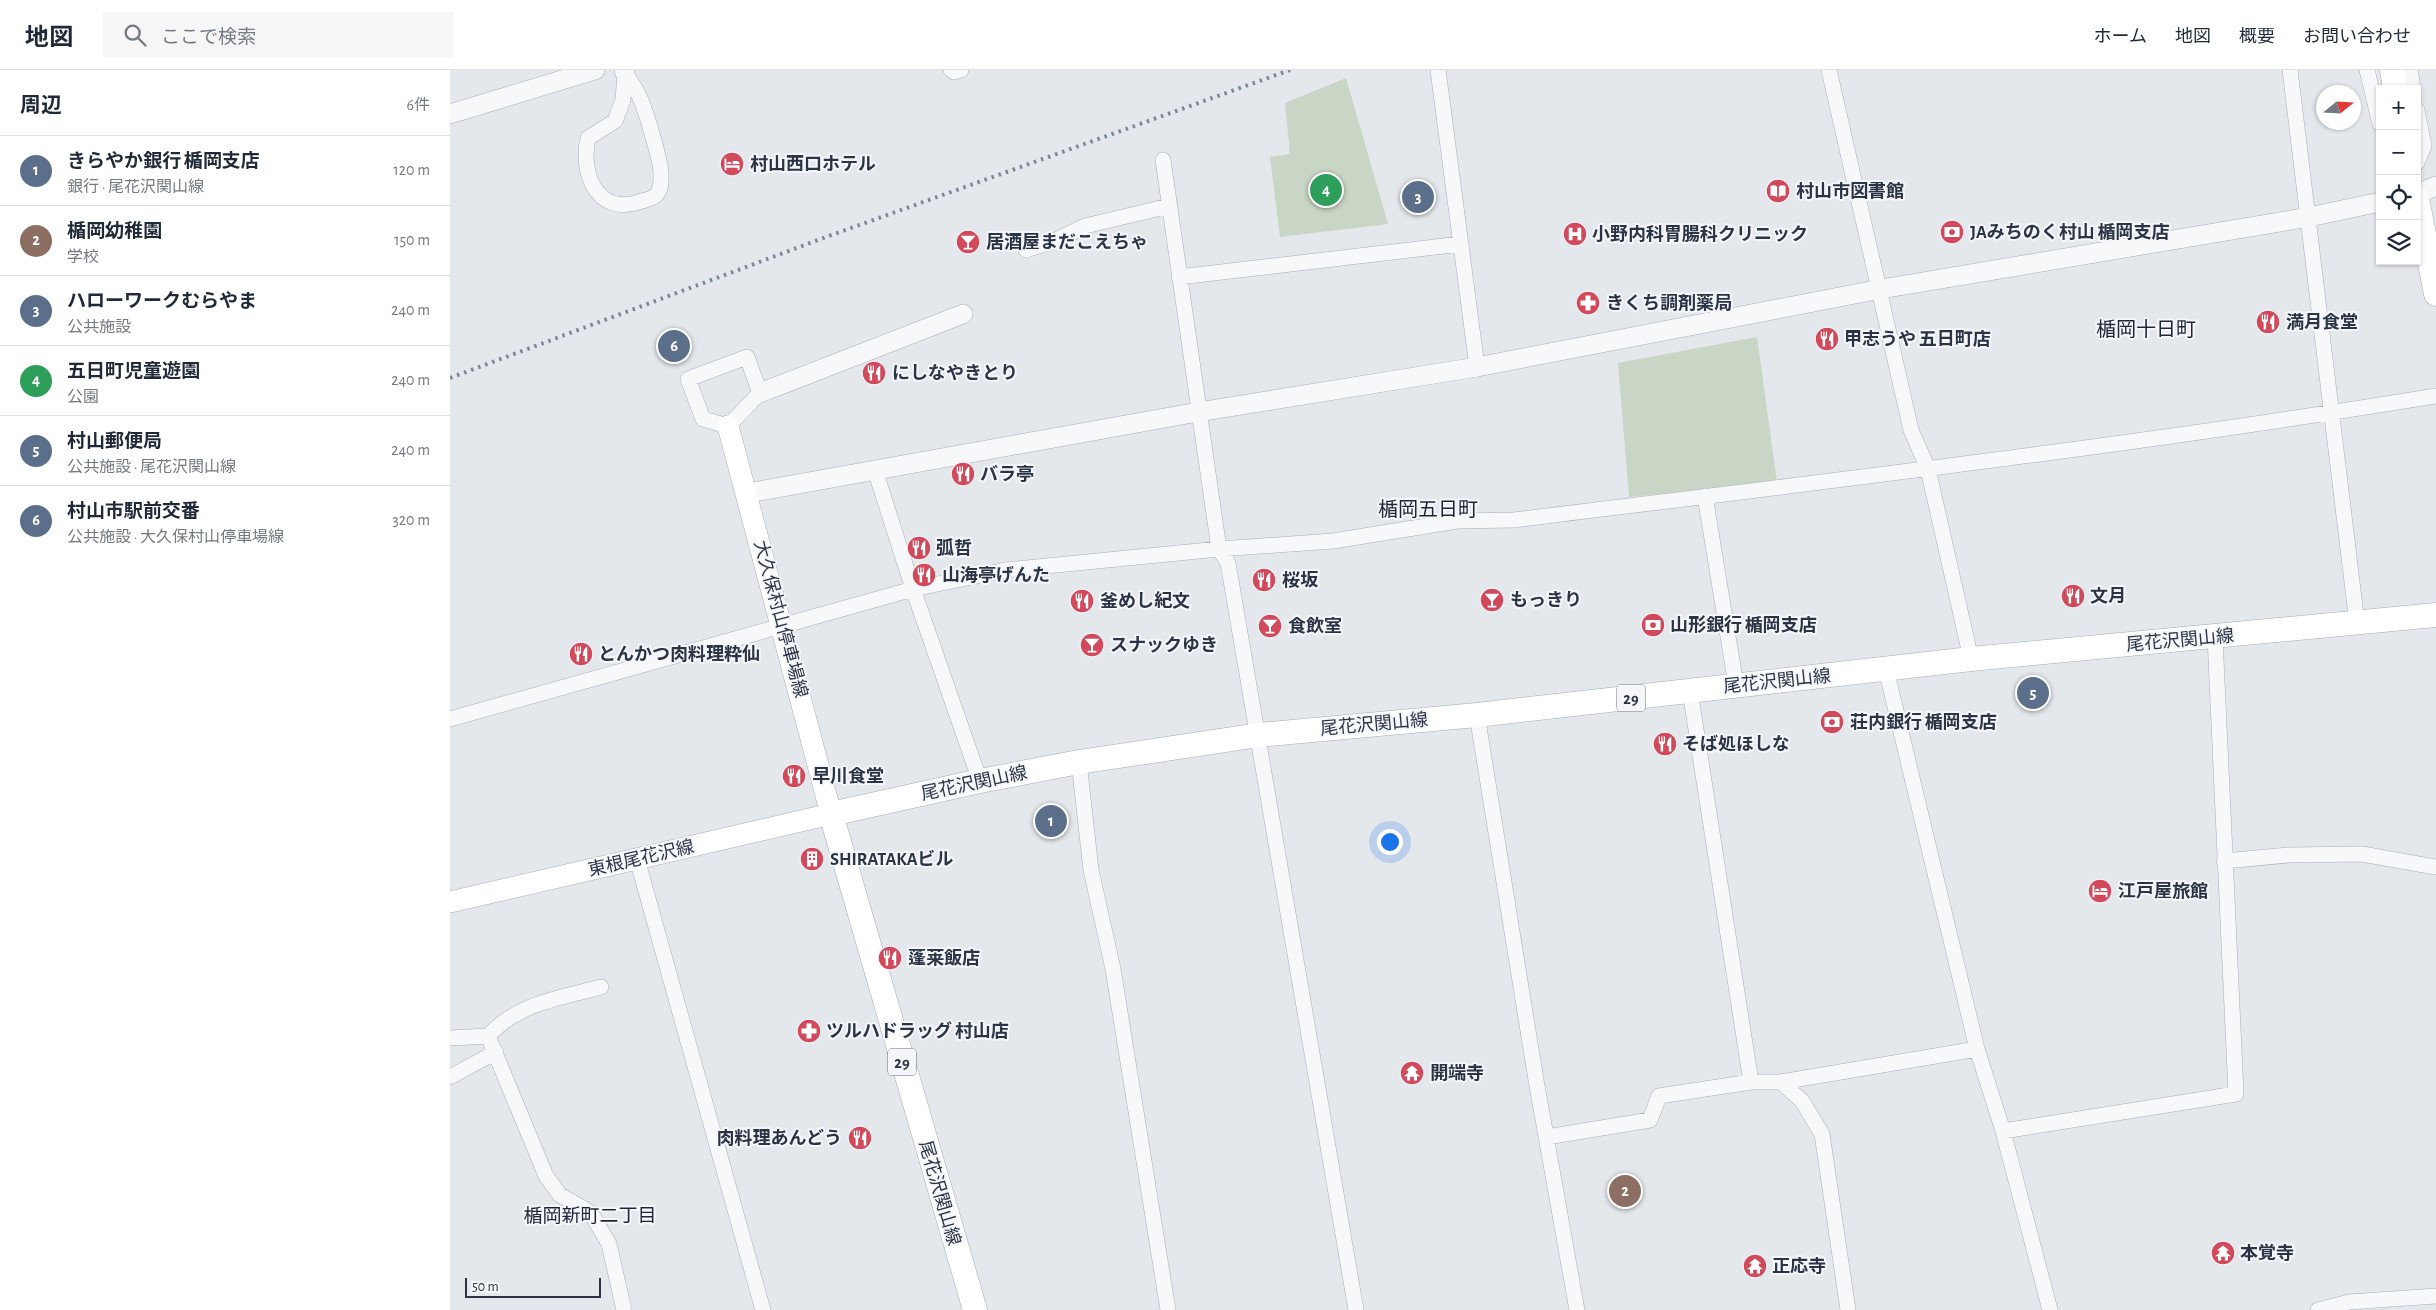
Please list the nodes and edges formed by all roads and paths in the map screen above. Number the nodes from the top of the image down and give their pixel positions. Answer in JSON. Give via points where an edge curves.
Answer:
{"nodes":[{"id":1,"x":596,"y":70,"type":"edge"},
{"id":2,"x":951,"y":70,"type":"edge"},
{"id":3,"x":961,"y":70,"type":"edge"},
{"id":4,"x":1438,"y":70,"type":"edge"},
{"id":5,"x":1829,"y":70,"type":"edge"},
{"id":6,"x":2290,"y":70,"type":"edge"},
{"id":7,"x":2367,"y":70,"type":"edge"},
{"id":8,"x":2392,"y":70,"type":"edge"},
{"id":9,"x":2410,"y":70,"type":"edge"},
{"id":10,"x":624,"y":72,"type":"edge"},
{"id":11,"x":2394,"y":85,"type":"edge"},
{"id":12,"x":2413,"y":85,"type":"edge"},
{"id":13,"x":2376,"y":107,"type":"edge"},
{"id":14,"x":450,"y":114,"type":"edge"},
{"id":15,"x":2421,"y":131,"type":"edge"},
{"id":16,"x":2421,"y":153,"type":"edge"},
{"id":17,"x":1163,"y":160,"type":"dead end"},
{"id":18,"x":2436,"y":186,"type":"edge"},
{"id":19,"x":2421,"y":192,"type":"edge"},
{"id":20,"x":2376,"y":203,"type":"edge"},
{"id":21,"x":1169,"y":206,"type":"junction"},
{"id":22,"x":2309,"y":216,"type":"junction"},
{"id":23,"x":2421,"y":219,"type":"edge"},
{"id":24,"x":1461,"y":244,"type":"junction"},
{"id":25,"x":1026,"y":250,"type":"dead end"},
{"id":26,"x":1179,"y":278,"type":"junction"},
{"id":27,"x":1881,"y":289,"type":"junction"},
{"id":28,"x":2436,"y":294,"type":"edge"},
{"id":29,"x":964,"y":314,"type":"dead end"},
{"id":30,"x":1477,"y":367,"type":"junction"},
{"id":31,"x":760,"y":393,"type":"junction"},
{"id":32,"x":2436,"y":396,"type":"edge"},
{"id":33,"x":1198,"y":412,"type":"junction"},
{"id":34,"x":2331,"y":413,"type":"junction"},
{"id":35,"x":728,"y":426,"type":"junction"},
{"id":36,"x":1928,"y":469,"type":"junction"},
{"id":37,"x":875,"y":470,"type":"junction"},
{"id":38,"x":748,"y":493,"type":"junction"},
{"id":39,"x":1705,"y":496,"type":"junction"},
{"id":40,"x":1219,"y":549,"type":"junction"},
{"id":41,"x":913,"y":589,"type":"junction"},
{"id":42,"x":2436,"y":615,"type":"edge"},
{"id":43,"x":2357,"y":623,"type":"junction"},
{"id":44,"x":782,"y":625,"type":"junction"},
{"id":45,"x":2215,"y":636,"type":"junction"},
{"id":46,"x":1970,"y":659,"type":"junction"},
{"id":47,"x":1886,"y":669,"type":"junction"},
{"id":48,"x":1736,"y":685,"type":"junction"},
{"id":49,"x":1690,"y":691,"type":"junction"},
{"id":50,"x":1477,"y":715,"type":"junction"},
{"id":51,"x":450,"y":719,"type":"edge"},
{"id":52,"x":1258,"y":735,"type":"junction"},
{"id":53,"x":1079,"y":762,"type":"junction"},
{"id":54,"x":980,"y":780,"type":"junction"},
{"id":55,"x":831,"y":814,"type":"junction"},
{"id":56,"x":637,"y":859,"type":"junction"},
{"id":57,"x":2224,"y":861,"type":"junction"},
{"id":58,"x":2436,"y":868,"type":"edge"},
{"id":59,"x":450,"y":902,"type":"edge"},
{"id":60,"x":601,"y":987,"type":"dead end"},
{"id":61,"x":488,"y":1036,"type":"junction"},
{"id":62,"x":450,"y":1038,"type":"edge"},
{"id":63,"x":1977,"y":1049,"type":"junction"},
{"id":64,"x":496,"y":1052,"type":"junction"},
{"id":65,"x":450,"y":1076,"type":"edge"},
{"id":66,"x":1751,"y":1082,"type":"junction"},
{"id":67,"x":1781,"y":1082,"type":"junction"},
{"id":68,"x":2003,"y":1131,"type":"junction"},
{"id":69,"x":1547,"y":1137,"type":"junction"},
{"id":70,"x":2436,"y":1296,"type":"edge"},
{"id":71,"x":624,"y":1310,"type":"edge"},
{"id":72,"x":763,"y":1310,"type":"edge"},
{"id":73,"x":975,"y":1310,"type":"edge"},
{"id":74,"x":1168,"y":1310,"type":"edge"},
{"id":75,"x":1356,"y":1310,"type":"edge"},
{"id":76,"x":1577,"y":1310,"type":"edge"},
{"id":77,"x":1848,"y":1310,"type":"edge"},
{"id":78,"x":2050,"y":1310,"type":"edge"},
{"id":79,"x":2318,"y":1310,"type":"edge"}],
"edges":[{"from":1,"to":14,"type":"street"},
{"from":2,"to":3,"type":"street"},
{"from":4,"to":24,"type":"street"},
{"from":5,"to":27,"type":"street"},
{"from":6,"to":22,"type":"street"},
{"from":7,"to":13,"type":"street"},
{"from":8,"to":11,"type":"main road"},
{"from":9,"to":12,"type":"street"},
{"from":10,"to":10,"type":"street","via":[[640,98],[661,171],[661,188],[655,197],[615,206],[603,200],[595,190],[584,152],[588,138],[615,121],[624,100]]},
{"from":15,"to":16,"type":"street","via":[[2424,146]]},
{"from":17,"to":21,"type":"street"},
{"from":18,"to":19,"type":"street"},
{"from":20,"to":22,"type":"street"},
{"from":21,"to":25,"type":"street","via":[[1085,226]]},
{"from":21,"to":26,"type":"street"},
{"from":22,"to":27,"type":"street"},
{"from":22,"to":34,"type":"street"},
{"from":23,"to":28,"type":"main road"},
{"from":24,"to":26,"type":"street"},
{"from":24,"to":30,"type":"street"},
{"from":26,"to":33,"type":"street"},
{"from":27,"to":30,"type":"street"},
{"from":27,"to":36,"type":"street","via":[[1912,430]]},
{"from":29,"to":31,"type":"street"},
{"from":30,"to":33,"type":"street"},
{"from":31,"to":35,"type":"street"},
{"from":31,"to":35,"type":"street","via":[[747,357],[688,379],[703,419]]},
{"from":32,"to":34,"type":"street"},
{"from":33,"to":37,"type":"street"},
{"from":33,"to":40,"type":"street"},
{"from":34,"to":36,"type":"street"},
{"from":34,"to":43,"type":"street"},
{"from":35,"to":38,"type":"main road","name":"大久保村山停車場線"},
{"from":36,"to":39,"type":"street"},
{"from":36,"to":46,"type":"street"},
{"from":37,"to":38,"type":"street"},
{"from":37,"to":41,"type":"street"},
{"from":38,"to":44,"type":"main road","name":"大久保村山停車場線"},
{"from":39,"to":40,"type":"street","via":[[1514,520],[1457,521],[1332,541]]},
{"from":39,"to":48,"type":"street"},
{"from":40,"to":41,"type":"street","via":[[1006,570]]},
{"from":40,"to":52,"type":"street","via":[[1228,563]]},
{"from":41,"to":44,"type":"street"},
{"from":41,"to":54,"type":"street"},
{"from":42,"to":43,"type":"main road","name":"尾花沢関山線","number":"29"},
{"from":43,"to":45,"type":"main road","name":"尾花沢関山線","number":"29"},
{"from":44,"to":51,"type":"street"},
{"from":44,"to":55,"type":"main road","name":"大久保村山停車場線"},
{"from":45,"to":46,"type":"main road","name":"尾花沢関山線","number":"29"},
{"from":45,"to":57,"type":"street"},
{"from":46,"to":47,"type":"main road","name":"尾花沢関山線","number":"29"},
{"from":47,"to":48,"type":"main road","name":"尾花沢関山線","number":"29"},
{"from":47,"to":63,"type":"street"},
{"from":48,"to":49,"type":"main road","name":"尾花沢関山線","number":"29"},
{"from":49,"to":50,"type":"main road","name":"尾花沢関山線","number":"29"},
{"from":49,"to":66,"type":"street"},
{"from":50,"to":52,"type":"main road","name":"尾花沢関山線","number":"29"},
{"from":50,"to":69,"type":"street"},
{"from":52,"to":53,"type":"main road","name":"尾花沢関山線","number":"29"},
{"from":52,"to":75,"type":"street"},
{"from":53,"to":54,"type":"main road","name":"尾花沢関山線","number":"29"},
{"from":53,"to":74,"type":"street","via":[[1091,870],[1113,969]]},
{"from":54,"to":55,"type":"main road","name":"尾花沢関山線","number":"29"},
{"from":55,"to":56,"type":"main road","name":"東根尾花沢線"},
{"from":55,"to":73,"type":"main road","name":"尾花沢関山線","number":"29"},
{"from":56,"to":59,"type":"main road","name":"東根尾花沢線"},
{"from":56,"to":72,"type":"street"},
{"from":57,"to":58,"type":"street","via":[[2289,855],[2362,854]]},
{"from":57,"to":68,"type":"street","via":[[2236,1094]]},
{"from":60,"to":61,"type":"street","via":[[524,1008],[498,1025]]},
{"from":61,"to":62,"type":"street"},
{"from":61,"to":64,"type":"street"},
{"from":63,"to":67,"type":"street"},
{"from":63,"to":68,"type":"street"},
{"from":64,"to":65,"type":"street"},
{"from":64,"to":71,"type":"street","via":[[546,1176],[560,1195],[591,1213],[609,1244]]},
{"from":66,"to":67,"type":"street"},
{"from":66,"to":69,"type":"street","via":[[1659,1096],[1650,1120]]},
{"from":67,"to":77,"type":"street","via":[[1802,1101],[1822,1134]]},
{"from":68,"to":78,"type":"street"},
{"from":69,"to":76,"type":"street"},
{"from":70,"to":79,"type":"street","via":[[2349,1302]]}]}
